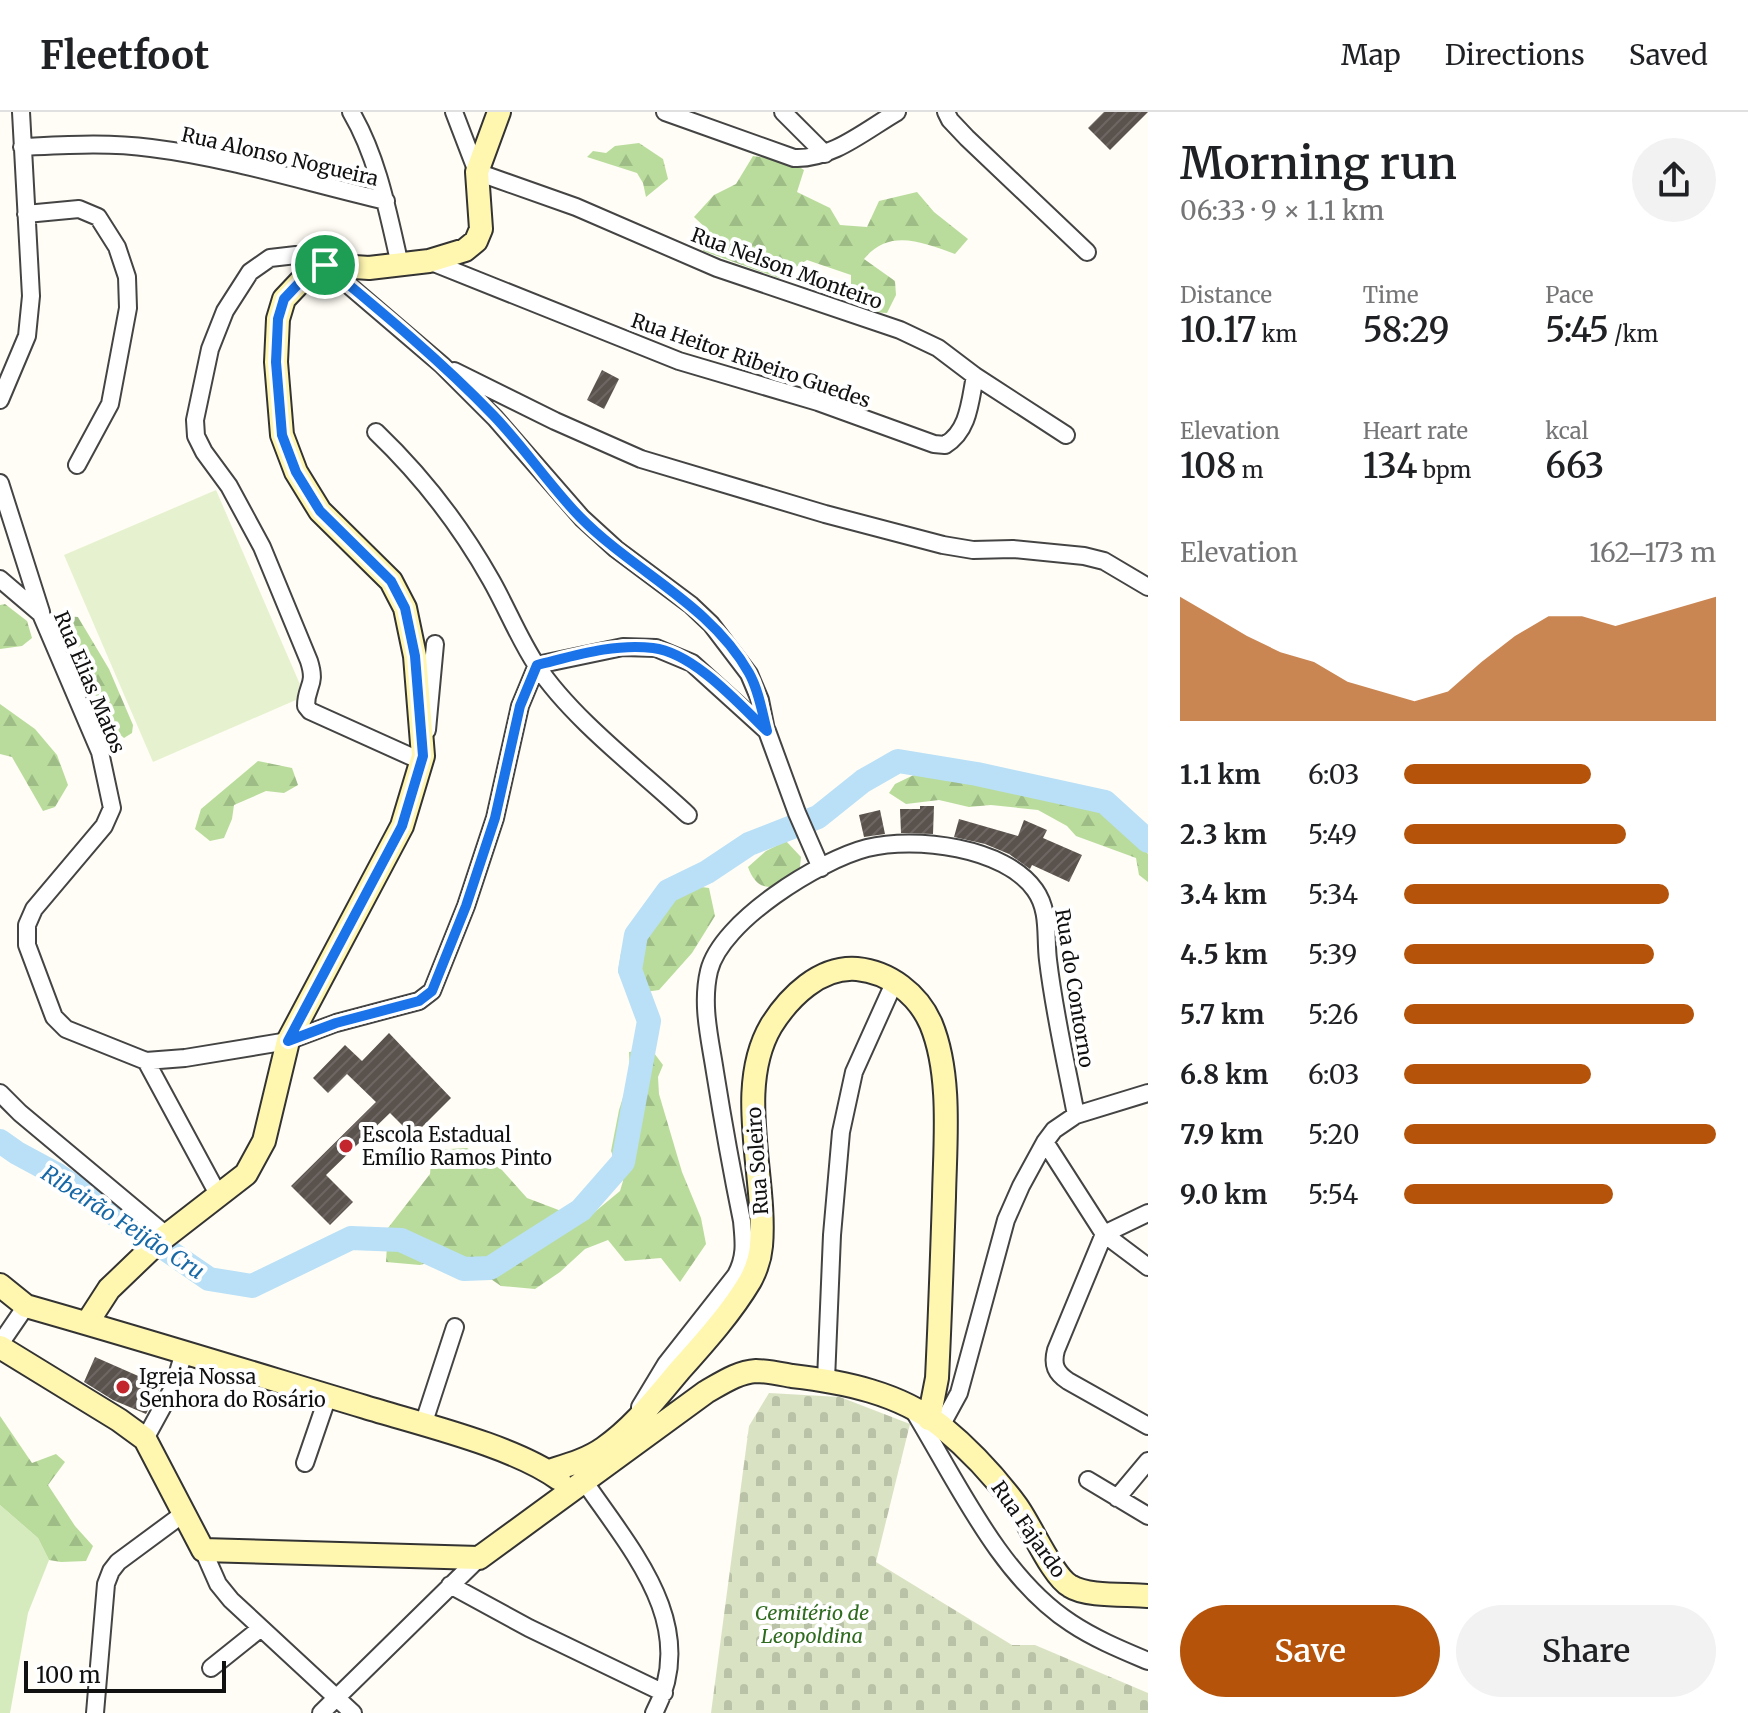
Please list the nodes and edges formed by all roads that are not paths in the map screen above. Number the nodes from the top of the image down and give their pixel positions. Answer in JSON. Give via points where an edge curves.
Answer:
{"nodes":[{"id":1,"x":21,"y":112,"type":"edge"},
{"id":2,"x":351,"y":112,"type":"edge"},
{"id":3,"x":454,"y":112,"type":"edge"},
{"id":4,"x":499,"y":112,"type":"edge"},
{"id":5,"x":665,"y":112,"type":"edge"},
{"id":6,"x":783,"y":112,"type":"edge"},
{"id":7,"x":897,"y":112,"type":"edge"},
{"id":8,"x":946,"y":112,"type":"edge"},
{"id":9,"x":22,"y":147,"type":"junction"},
{"id":10,"x":825,"y":154,"type":"junction"},
{"id":11,"x":477,"y":172,"type":"junction"},
{"id":12,"x":386,"y":201,"type":"junction"},
{"id":13,"x":26,"y":214,"type":"junction"},
{"id":14,"x":1087,"y":252,"type":"dead end"},
{"id":15,"x":429,"y":261,"type":"junction"},
{"id":16,"x":325,"y":265,"type":"junction"},
{"id":17,"x":400,"y":265,"type":"junction"},
{"id":18,"x":442,"y":365,"type":"junction"},
{"id":19,"x":975,"y":376,"type":"junction"},
{"id":20,"x":0,"y":400,"type":"edge"},
{"id":21,"x":376,"y":432,"type":"dead end"},
{"id":22,"x":1066,"y":435,"type":"dead end"},
{"id":23,"x":77,"y":465,"type":"dead end"},
{"id":24,"x":0,"y":483,"type":"edge"},
{"id":25,"x":0,"y":579,"type":"edge"},
{"id":26,"x":1148,"y":587,"type":"edge"},
{"id":27,"x":41,"y":614,"type":"junction"},
{"id":28,"x":435,"y":644,"type":"dead end"},
{"id":29,"x":537,"y":665,"type":"junction"},
{"id":30,"x":767,"y":731,"type":"junction"},
{"id":31,"x":422,"y":758,"type":"junction"},
{"id":32,"x":688,"y":815,"type":"dead end"},
{"id":33,"x":821,"y":868,"type":"junction"},
{"id":34,"x":895,"y":981,"type":"junction"},
{"id":35,"x":288,"y":1041,"type":"junction"},
{"id":36,"x":146,"y":1061,"type":"junction"},
{"id":37,"x":0,"y":1093,"type":"edge"},
{"id":38,"x":1148,"y":1093,"type":"edge"},
{"id":39,"x":1076,"y":1115,"type":"junction"},
{"id":40,"x":1045,"y":1142,"type":"junction"},
{"id":41,"x":219,"y":1196,"type":"junction"},
{"id":42,"x":1148,"y":1213,"type":"edge"},
{"id":43,"x":1104,"y":1234,"type":"junction"},
{"id":44,"x":161,"y":1239,"type":"junction"},
{"id":45,"x":1148,"y":1267,"type":"edge"},
{"id":46,"x":0,"y":1285,"type":"edge"},
{"id":47,"x":26,"y":1306,"type":"junction"},
{"id":48,"x":87,"y":1323,"type":"junction"},
{"id":49,"x":455,"y":1327,"type":"dead end"},
{"id":50,"x":0,"y":1346,"type":"edge"},
{"id":51,"x":184,"y":1352,"type":"junction"},
{"id":52,"x":826,"y":1380,"type":"junction"},
{"id":53,"x":328,"y":1396,"type":"junction"},
{"id":54,"x":928,"y":1418,"type":"junction"},
{"id":55,"x":423,"y":1425,"type":"junction"},
{"id":56,"x":1148,"y":1426,"type":"edge"},
{"id":57,"x":629,"y":1429,"type":"junction"},
{"id":58,"x":145,"y":1439,"type":"junction"},
{"id":59,"x":1148,"y":1461,"type":"edge"},
{"id":60,"x":305,"y":1463,"type":"dead end"},
{"id":61,"x":549,"y":1471,"type":"junction"},
{"id":62,"x":1088,"y":1480,"type":"dead end"},
{"id":63,"x":579,"y":1485,"type":"junction"},
{"id":64,"x":1117,"y":1498,"type":"junction"},
{"id":65,"x":183,"y":1514,"type":"junction"},
{"id":66,"x":1148,"y":1516,"type":"edge"},
{"id":67,"x":203,"y":1550,"type":"junction"},
{"id":68,"x":479,"y":1558,"type":"junction"},
{"id":69,"x":450,"y":1585,"type":"junction"},
{"id":70,"x":1148,"y":1596,"type":"edge"},
{"id":71,"x":261,"y":1628,"type":"junction"},
{"id":72,"x":1148,"y":1661,"type":"edge"},
{"id":73,"x":211,"y":1668,"type":"dead end"},
{"id":74,"x":664,"y":1693,"type":"junction"},
{"id":75,"x":338,"y":1697,"type":"junction"},
{"id":76,"x":95,"y":1713,"type":"edge"},
{"id":77,"x":321,"y":1713,"type":"edge"},
{"id":78,"x":353,"y":1713,"type":"edge"},
{"id":79,"x":654,"y":1713,"type":"edge"}],
"edges":[{"from":1,"to":9,"type":"street"},
{"from":2,"to":12,"type":"street"},
{"from":3,"to":11,"type":"street"},
{"from":4,"to":11,"type":"street"},
{"from":5,"to":10,"type":"street","via":[[794,158]]},
{"from":6,"to":10,"type":"street"},
{"from":7,"to":10,"type":"street"},
{"from":8,"to":14,"type":"street"},
{"from":9,"to":12,"type":"street","name":"Rua Alonso Nogueira","via":[[94,143],[152,148]]},
{"from":9,"to":13,"type":"street"},
{"from":11,"to":15,"type":"street","via":[[481,229],[476,241]]},
{"from":11,"to":19,"type":"street","name":"Rua Nelson Monteiro","via":[[576,207],[717,268],[900,330],[938,348]]},
{"from":12,"to":17,"type":"street"},
{"from":13,"to":20,"type":"street","via":[[31,296],[27,336]]},
{"from":13,"to":23,"type":"street","via":[[79,209],[98,217],[117,247],[127,277],[128,308],[110,404]]},
{"from":15,"to":17,"type":"street"},
{"from":15,"to":19,"type":"street","name":"Rua Heitor Ribeiro Guedes","via":[[679,361],[818,402],[934,444],[945,445],[960,433]]},
{"from":16,"to":17,"type":"street"},
{"from":16,"to":18,"type":"street"},
{"from":16,"to":31,"type":"street","via":[[284,299],[278,319],[282,435],[296,472],[320,511],[391,581],[405,608],[415,656]]},
{"from":16,"to":31,"type":"street","via":[[296,255],[270,258],[250,272],[225,311],[210,349],[196,436],[262,547],[309,661],[314,679],[306,706]]},
{"from":18,"to":26,"type":"street","via":[[641,459],[943,545],[1104,561]]},
{"from":18,"to":30,"type":"street","via":[[582,518],[691,605],[727,642],[749,674]]},
{"from":19,"to":22,"type":"street","name":"Rua Nelson Monteiro"},
{"from":21,"to":29,"type":"street","via":[[413,467],[446,510]]},
{"from":24,"to":27,"type":"street"},
{"from":25,"to":27,"type":"street","name":"Rua Elias Matos"},
{"from":27,"to":36,"type":"street","name":"Rua Elias Matos","via":[[100,752],[112,808],[104,826],[34,909],[27,945],[54,1017],[66,1029]]},
{"from":28,"to":31,"type":"street"},
{"from":29,"to":30,"type":"street","via":[[623,647],[656,648],[692,663]]},
{"from":29,"to":32,"type":"street","via":[[564,701]]},
{"from":29,"to":35,"type":"street","name":"Rua Elias Matos","via":[[520,706],[495,818],[432,991],[419,1001]]},
{"from":30,"to":33,"type":"street"},
{"from":31,"to":35,"type":"street","via":[[402,826]]},
{"from":33,"to":39,"type":"street","name":"Rua do Contorno","via":[[866,848],[925,844],[974,851],[1023,876],[1045,910],[1048,959]]},
{"from":33,"to":57,"type":"street","name":"Rua do Contorno","via":[[739,923],[710,968],[705,1006],[742,1221],[743,1262],[649,1388]]},
{"from":34,"to":52,"type":"street","via":[[854,1072],[841,1132]]},
{"from":34,"to":54,"type":"street","name":"Rua Soleiro","via":[[931,1024],[947,1114],[937,1378]]},
{"from":34,"to":57,"type":"street","name":"Rua Soleiro","via":[[853,968],[828,974],[802,988],[769,1030],[753,1100],[761,1211],[757,1266],[706,1341]]},
{"from":35,"to":36,"type":"street","name":"Rua Elias Matos"},
{"from":35,"to":41,"type":"street","via":[[264,1141],[246,1174]]},
{"from":36,"to":41,"type":"street"},
{"from":37,"to":44,"type":"street"},
{"from":38,"to":39,"type":"street"},
{"from":39,"to":40,"type":"street"},
{"from":40,"to":43,"type":"street"},
{"from":40,"to":54,"type":"street","via":[[1006,1220],[959,1393]]},
{"from":41,"to":44,"type":"street"},
{"from":42,"to":43,"type":"street"},
{"from":43,"to":45,"type":"street"},
{"from":43,"to":56,"type":"street","via":[[1054,1366],[1068,1381]]},
{"from":44,"to":48,"type":"street","via":[[109,1289]]},
{"from":46,"to":47,"type":"street"},
{"from":47,"to":48,"type":"street"},
{"from":47,"to":50,"type":"street"},
{"from":48,"to":51,"type":"street"},
{"from":49,"to":55,"type":"street"},
{"from":50,"to":58,"type":"street"},
{"from":51,"to":53,"type":"street"},
{"from":51,"to":58,"type":"street","via":[[174,1386]]},
{"from":52,"to":54,"type":"street","name":"Rua Fajardo","via":[[865,1388]]},
{"from":52,"to":63,"type":"street","name":"Rua Fajardo","via":[[756,1371],[737,1374]]},
{"from":53,"to":55,"type":"street"},
{"from":53,"to":60,"type":"street"},
{"from":54,"to":70,"type":"street","name":"Rua Fajardo","via":[[982,1465],[1016,1504],[1055,1571],[1070,1586]]},
{"from":54,"to":72,"type":"street","via":[[990,1538],[1033,1592],[1069,1622]]},
{"from":55,"to":61,"type":"street"},
{"from":57,"to":61,"type":"street","name":"Rua Soleiro","via":[[587,1459]]},
{"from":58,"to":65,"type":"street"},
{"from":59,"to":64,"type":"street"},
{"from":61,"to":63,"type":"street"},
{"from":62,"to":64,"type":"street"},
{"from":63,"to":68,"type":"street","name":"Rua Fajardo"},
{"from":63,"to":74,"type":"street","via":[[644,1571],[664,1612],[670,1659]]},
{"from":64,"to":66,"type":"street"},
{"from":65,"to":67,"type":"street"},
{"from":65,"to":76,"type":"street","via":[[111,1571]]},
{"from":67,"to":68,"type":"street"},
{"from":67,"to":71,"type":"street","via":[[218,1584]]},
{"from":68,"to":69,"type":"street"},
{"from":69,"to":74,"type":"street"},
{"from":69,"to":75,"type":"street"},
{"from":71,"to":73,"type":"street"},
{"from":71,"to":75,"type":"street"},
{"from":74,"to":79,"type":"street"},
{"from":75,"to":77,"type":"street"},
{"from":75,"to":78,"type":"street"}]}
